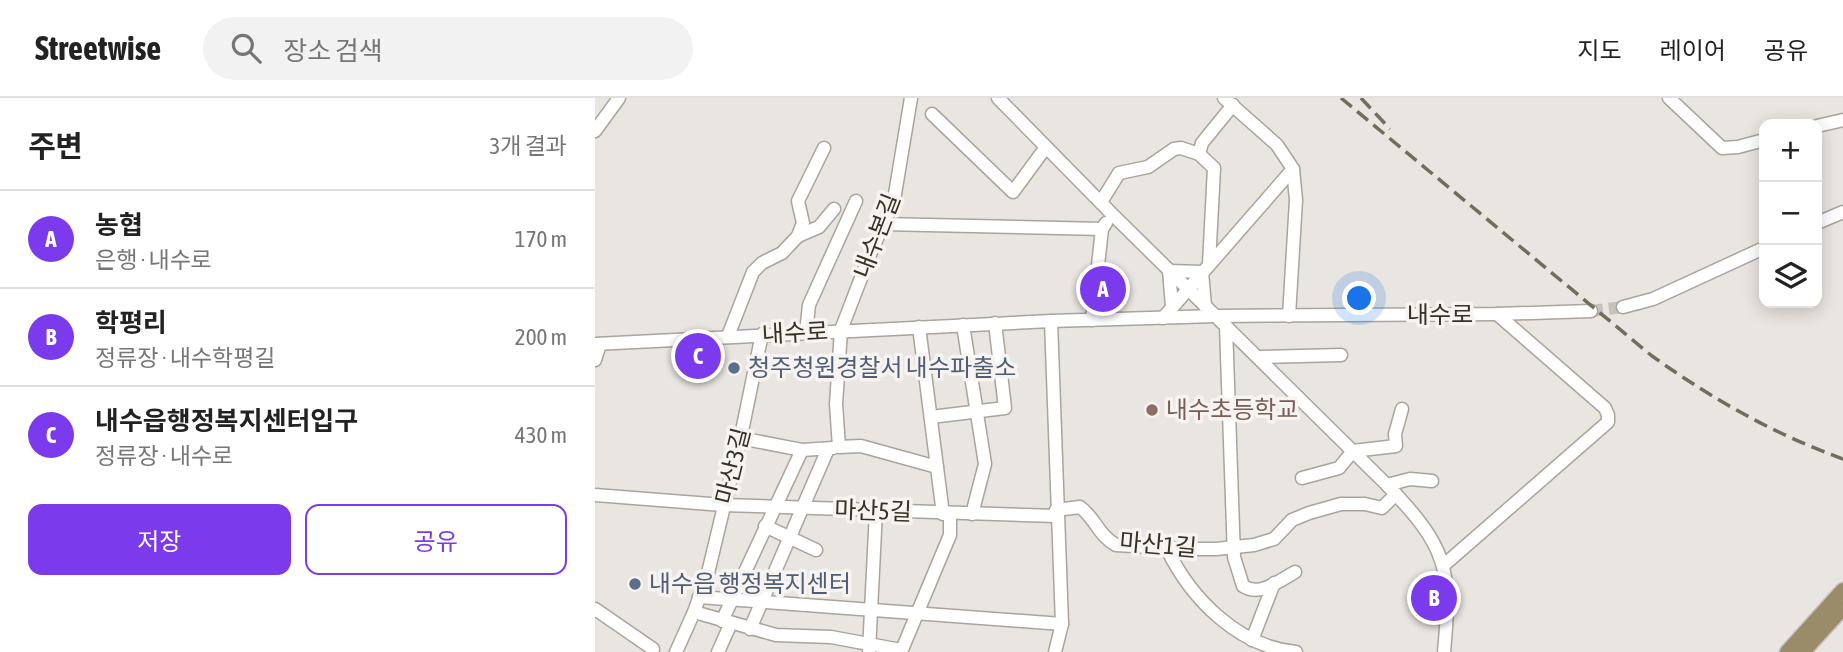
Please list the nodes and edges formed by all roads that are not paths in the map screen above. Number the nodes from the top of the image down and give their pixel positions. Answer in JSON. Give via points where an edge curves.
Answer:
{"nodes":[{"id":1,"x":619,"y":98,"type":"edge"},
{"id":2,"x":911,"y":98,"type":"edge"},
{"id":3,"x":998,"y":98,"type":"edge"},
{"id":4,"x":1669,"y":98,"type":"edge"},
{"id":5,"x":1229,"y":102,"type":"edge"},
{"id":6,"x":932,"y":114,"type":"dead end"},
{"id":7,"x":1843,"y":120,"type":"edge"},
{"id":8,"x":1822,"y":126,"type":"edge"},
{"id":9,"x":595,"y":131,"type":"edge"},
{"id":10,"x":1759,"y":141,"type":"edge"},
{"id":11,"x":1046,"y":147,"type":"junction"},
{"id":12,"x":824,"y":148,"type":"dead end"},
{"id":13,"x":1199,"y":154,"type":"junction"},
{"id":14,"x":1293,"y":169,"type":"junction"},
{"id":15,"x":856,"y":201,"type":"dead end"},
{"id":16,"x":1101,"y":202,"type":"junction"},
{"id":17,"x":834,"y":209,"type":"dead end"},
{"id":18,"x":1843,"y":212,"type":"edge"},
{"id":19,"x":1112,"y":214,"type":"junction"},
{"id":20,"x":1822,"y":221,"type":"edge"},
{"id":21,"x":883,"y":224,"type":"junction"},
{"id":22,"x":1102,"y":229,"type":"junction"},
{"id":23,"x":798,"y":236,"type":"junction"},
{"id":24,"x":1759,"y":250,"type":"edge"},
{"id":25,"x":1205,"y":268,"type":"junction"},
{"id":26,"x":1169,"y":271,"type":"junction"},
{"id":27,"x":1187,"y":289,"type":"junction"},
{"id":28,"x":1172,"y":306,"type":"junction"},
{"id":29,"x":1205,"y":306,"type":"junction"},
{"id":30,"x":1623,"y":307,"type":"tunnel mouth"},
{"id":31,"x":1591,"y":311,"type":"tunnel mouth"},
{"id":32,"x":1497,"y":314,"type":"junction"},
{"id":33,"x":1216,"y":316,"type":"junction"},
{"id":34,"x":1289,"y":316,"type":"junction"},
{"id":35,"x":1163,"y":318,"type":"junction"},
{"id":36,"x":1092,"y":320,"type":"junction"},
{"id":37,"x":1051,"y":321,"type":"junction"},
{"id":38,"x":995,"y":323,"type":"junction"},
{"id":39,"x":963,"y":325,"type":"junction"},
{"id":40,"x":1226,"y":326,"type":"junction"},
{"id":41,"x":919,"y":327,"type":"junction"},
{"id":42,"x":841,"y":330,"type":"junction"},
{"id":43,"x":806,"y":332,"type":"junction"},
{"id":44,"x":762,"y":334,"type":"junction"},
{"id":45,"x":728,"y":336,"type":"junction"},
{"id":46,"x":598,"y":344,"type":"edge"},
{"id":47,"x":1341,"y":355,"type":"dead end"},
{"id":48,"x":1258,"y":357,"type":"junction"},
{"id":49,"x":595,"y":360,"type":"edge"},
{"id":50,"x":1402,"y":410,"type":"dead end"},
{"id":51,"x":977,"y":411,"type":"junction"},
{"id":52,"x":931,"y":417,"type":"junction"},
{"id":53,"x":740,"y":438,"type":"junction"},
{"id":54,"x":834,"y":448,"type":"junction"},
{"id":55,"x":801,"y":450,"type":"junction"},
{"id":56,"x":1353,"y":452,"type":"junction"},
{"id":57,"x":937,"y":467,"type":"junction"},
{"id":58,"x":1302,"y":478,"type":"dead end"},
{"id":59,"x":1432,"y":481,"type":"dead end"},
{"id":60,"x":1392,"y":490,"type":"junction"},
{"id":61,"x":595,"y":495,"type":"edge"},
{"id":62,"x":723,"y":505,"type":"junction"},
{"id":63,"x":774,"y":507,"type":"junction"},
{"id":64,"x":803,"y":508,"type":"junction"},
{"id":65,"x":876,"y":511,"type":"junction"},
{"id":66,"x":1056,"y":513,"type":"junction"},
{"id":67,"x":946,"y":514,"type":"junction"},
{"id":68,"x":972,"y":514,"type":"junction"},
{"id":69,"x":765,"y":526,"type":"junction"},
{"id":70,"x":790,"y":537,"type":"junction"},
{"id":71,"x":1235,"y":546,"type":"junction"},
{"id":72,"x":1167,"y":549,"type":"junction"},
{"id":73,"x":816,"y":550,"type":"dead end"},
{"id":74,"x":1444,"y":565,"type":"junction"},
{"id":75,"x":1295,"y":572,"type":"dead end"},
{"id":76,"x":1274,"y":583,"type":"junction"},
{"id":77,"x":1843,"y":590,"type":"edge"},
{"id":78,"x":699,"y":597,"type":"junction"},
{"id":79,"x":731,"y":600,"type":"junction"},
{"id":80,"x":762,"y":603,"type":"junction"},
{"id":81,"x":1843,"y":608,"type":"edge"},
{"id":82,"x":595,"y":610,"type":"edge"},
{"id":83,"x":871,"y":610,"type":"junction"},
{"id":84,"x":694,"y":612,"type":"junction"},
{"id":85,"x":918,"y":612,"type":"junction"},
{"id":86,"x":727,"y":622,"type":"junction"},
{"id":87,"x":1062,"y":624,"type":"junction"},
{"id":88,"x":750,"y":629,"type":"junction"},
{"id":89,"x":1809,"y":637,"type":"junction"},
{"id":90,"x":1252,"y":640,"type":"junction"},
{"id":91,"x":869,"y":648,"type":"edge"},
{"id":92,"x":653,"y":649,"type":"dead end"},
{"id":93,"x":901,"y":651,"type":"edge"},
{"id":94,"x":676,"y":652,"type":"edge"},
{"id":95,"x":718,"y":652,"type":"edge"},
{"id":96,"x":1055,"y":652,"type":"edge"},
{"id":97,"x":1296,"y":652,"type":"edge"},
{"id":98,"x":1444,"y":652,"type":"edge"},
{"id":99,"x":1787,"y":652,"type":"edge"},
{"id":100,"x":1803,"y":652,"type":"edge"}],
"edges":[{"from":1,"to":9,"type":"street"},
{"from":2,"to":21,"type":"street","name":"내수본길","via":[[894,200]]},
{"from":3,"to":11,"type":"street"},
{"from":4,"to":10,"type":"street","via":[[1723,148]]},
{"from":5,"to":13,"type":"street"},
{"from":5,"to":14,"type":"street","via":[[1277,145]]},
{"from":6,"to":11,"type":"street","via":[[1013,192]]},
{"from":7,"to":8,"type":"street"},
{"from":11,"to":16,"type":"street"},
{"from":12,"to":23,"type":"street","via":[[798,201],[803,223]]},
{"from":13,"to":16,"type":"street","via":[[1174,149],[1148,167],[1124,170]]},
{"from":13,"to":25,"type":"street","via":[[1214,168]]},
{"from":14,"to":25,"type":"street"},
{"from":14,"to":34,"type":"street","via":[[1296,200]]},
{"from":15,"to":43,"type":"street","name":"내수본길","via":[[810,305]]},
{"from":16,"to":19,"type":"street"},
{"from":17,"to":23,"type":"street","via":[[819,227]]},
{"from":18,"to":20,"type":"street"},
{"from":19,"to":22,"type":"street"},
{"from":19,"to":26,"type":"street"},
{"from":21,"to":22,"type":"street"},
{"from":21,"to":42,"type":"street","name":"내수본길"},
{"from":22,"to":36,"type":"street"},
{"from":23,"to":45,"type":"street","via":[[753,272]]},
{"from":24,"to":30,"type":"street","via":[[1653,299]]},
{"from":25,"to":26,"type":"street"},
{"from":25,"to":27,"type":"street"},
{"from":25,"to":29,"type":"street"},
{"from":26,"to":27,"type":"street"},
{"from":26,"to":28,"type":"street"},
{"from":27,"to":28,"type":"street"},
{"from":27,"to":29,"type":"street"},
{"from":28,"to":35,"type":"street"},
{"from":29,"to":33,"type":"street"},
{"from":31,"to":32,"type":"street","name":"내수로"},
{"from":32,"to":34,"type":"street","name":"내수로"},
{"from":32,"to":74,"type":"street","via":[[1605,408],[1608,422]]},
{"from":33,"to":34,"type":"street","name":"내수로"},
{"from":33,"to":35,"type":"street","name":"내수로"},
{"from":33,"to":40,"type":"street"},
{"from":35,"to":36,"type":"street","name":"내수로"},
{"from":36,"to":37,"type":"street","name":"내수로"},
{"from":37,"to":38,"type":"street","name":"내수로"},
{"from":37,"to":66,"type":"street"},
{"from":38,"to":39,"type":"street","name":"내수로"},
{"from":38,"to":51,"type":"street","via":[[1005,408]]},
{"from":39,"to":41,"type":"street","name":"내수로"},
{"from":39,"to":51,"type":"street"},
{"from":40,"to":48,"type":"street"},
{"from":40,"to":71,"type":"street"},
{"from":41,"to":42,"type":"street","name":"내수로"},
{"from":41,"to":52,"type":"street","name":"마산5길"},
{"from":42,"to":43,"type":"street","name":"내수로"},
{"from":42,"to":54,"type":"street","name":"마산5길"},
{"from":43,"to":44,"type":"street","name":"내수로"},
{"from":44,"to":45,"type":"street","name":"내수로"},
{"from":44,"to":53,"type":"street","name":"마산3길"},
{"from":45,"to":46,"type":"street","name":"내수로"},
{"from":46,"to":49,"type":"street"},
{"from":47,"to":48,"type":"street"},
{"from":48,"to":56,"type":"street"},
{"from":50,"to":56,"type":"street","via":[[1396,446]]},
{"from":51,"to":52,"type":"street"},
{"from":51,"to":68,"type":"street","via":[[985,464]]},
{"from":52,"to":57,"type":"street","name":"마산5길"},
{"from":53,"to":55,"type":"street","name":"마산5길"},
{"from":53,"to":62,"type":"street","name":"마산3길"},
{"from":54,"to":55,"type":"street","name":"마산5길"},
{"from":54,"to":57,"type":"street","name":"마산5길","via":[[861,446]]},
{"from":54,"to":64,"type":"street","name":"마산5길"},
{"from":55,"to":63,"type":"street"},
{"from":56,"to":58,"type":"street","via":[[1339,468]]},
{"from":56,"to":60,"type":"street"},
{"from":57,"to":67,"type":"street","name":"마산5길"},
{"from":59,"to":60,"type":"street","via":[[1410,479]]},
{"from":60,"to":71,"type":"street","name":"마산1길","via":[[1382,508],[1341,504],[1291,520],[1267,542]]},
{"from":60,"to":74,"type":"street","via":[[1433,540]]},
{"from":61,"to":62,"type":"street","name":"마산5길"},
{"from":62,"to":63,"type":"street","name":"마산5길"},
{"from":62,"to":78,"type":"street","name":"마산3길"},
{"from":63,"to":64,"type":"street","name":"마산5길"},
{"from":63,"to":69,"type":"street"},
{"from":64,"to":65,"type":"street","name":"마산5길"},
{"from":64,"to":70,"type":"street","name":"마산5길"},
{"from":65,"to":67,"type":"street","name":"마산5길"},
{"from":65,"to":83,"type":"street"},
{"from":66,"to":68,"type":"street","name":"마산5길"},
{"from":66,"to":72,"type":"street","name":"마산1길","via":[[1080,507],[1108,541]]},
{"from":66,"to":87,"type":"street"},
{"from":67,"to":68,"type":"street","name":"마산5길"},
{"from":67,"to":85,"type":"street","name":"마산5길","via":[[950,534]]},
{"from":69,"to":70,"type":"street"},
{"from":69,"to":79,"type":"street"},
{"from":70,"to":73,"type":"street"},
{"from":70,"to":80,"type":"street","name":"마산5길"},
{"from":71,"to":72,"type":"street","name":"마산1길"},
{"from":71,"to":76,"type":"street","via":[[1243,586],[1258,591]]},
{"from":72,"to":90,"type":"street","via":[[1193,593]]},
{"from":74,"to":98,"type":"street","via":[[1448,594]]},
{"from":75,"to":76,"type":"street"},
{"from":76,"to":90,"type":"street"},
{"from":77,"to":89,"type":"main road"},
{"from":78,"to":79,"type":"street"},
{"from":78,"to":84,"type":"street","name":"마산3길"},
{"from":79,"to":80,"type":"street"},
{"from":79,"to":86,"type":"street"},
{"from":80,"to":83,"type":"street"},
{"from":80,"to":88,"type":"street","name":"마산5길"},
{"from":81,"to":89,"type":"main road"},
{"from":82,"to":92,"type":"street"},
{"from":83,"to":85,"type":"street"},
{"from":83,"to":91,"type":"street"},
{"from":84,"to":86,"type":"street"},
{"from":84,"to":94,"type":"street","name":"마산3길"},
{"from":85,"to":87,"type":"street"},
{"from":85,"to":93,"type":"street","name":"마산5길"},
{"from":86,"to":88,"type":"street"},
{"from":86,"to":95,"type":"street"},
{"from":87,"to":96,"type":"street"},
{"from":88,"to":91,"type":"street","via":[[853,640]]},
{"from":89,"to":99,"type":"main road"},
{"from":89,"to":100,"type":"main road"},
{"from":90,"to":97,"type":"street"},
{"from":91,"to":93,"type":"street"}]}
